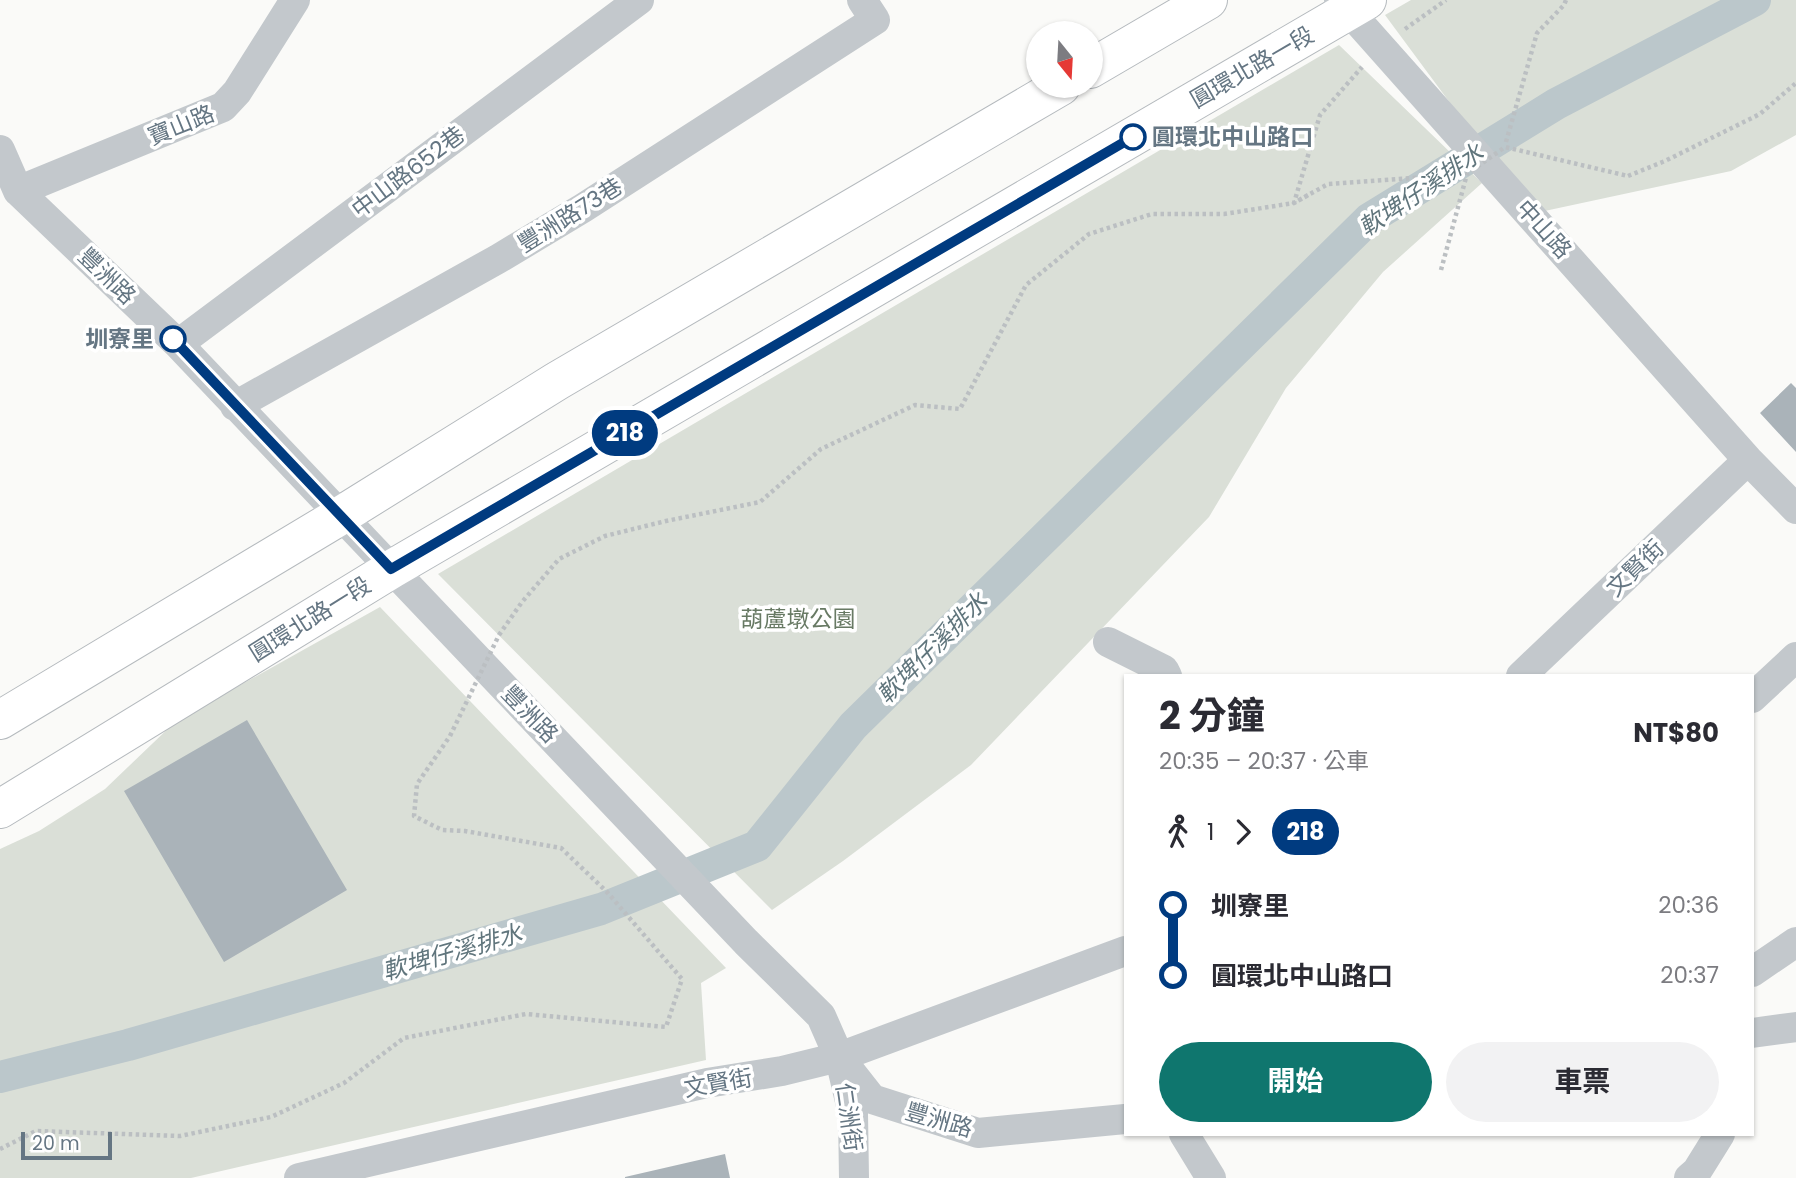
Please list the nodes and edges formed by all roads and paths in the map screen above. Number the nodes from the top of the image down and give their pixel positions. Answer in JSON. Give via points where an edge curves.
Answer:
{"nodes":[{"id":1,"x":295,"y":0,"type":"edge"},
{"id":2,"x":639,"y":0,"type":"edge"},
{"id":3,"x":862,"y":0,"type":"edge"},
{"id":4,"x":1208,"y":0,"type":"edge"},
{"id":5,"x":1446,"y":0,"type":"edge"},
{"id":6,"x":1566,"y":0,"type":"edge"},
{"id":7,"x":1351,"y":4,"type":"edge"},
{"id":8,"x":1381,"y":46,"type":"junction"},
{"id":9,"x":1103,"y":61,"type":"edge"},
{"id":10,"x":1796,"y":83,"type":"edge"},
{"id":11,"x":1040,"y":98,"type":"edge"},
{"id":12,"x":1505,"y":147,"type":"junction"},
{"id":13,"x":0,"y":150,"type":"edge"},
{"id":14,"x":1467,"y":174,"type":"junction"},
{"id":15,"x":18,"y":191,"type":"junction"},
{"id":16,"x":1308,"y":195,"type":"dead end"},
{"id":17,"x":1294,"y":204,"type":"junction"},
{"id":18,"x":1441,"y":270,"type":"dead end"},
{"id":19,"x":178,"y":344,"type":"junction"},
{"id":20,"x":235,"y":406,"type":"junction"},
{"id":21,"x":1748,"y":460,"type":"junction"},
{"id":22,"x":1796,"y":509,"type":"edge"},
{"id":23,"x":340,"y":516,"type":"junction"},
{"id":24,"x":391,"y":569,"type":"junction"},
{"id":25,"x":1108,"y":642,"type":"dead end"},
{"id":26,"x":1796,"y":657,"type":"edge"},
{"id":27,"x":1536,"y":671,"type":"edge"},
{"id":28,"x":1166,"y":674,"type":"edge"},
{"id":29,"x":1754,"y":696,"type":"edge"},
{"id":30,"x":0,"y":720,"type":"edge"},
{"id":31,"x":0,"y":809,"type":"edge"},
{"id":32,"x":1796,"y":942,"type":"edge"},
{"id":33,"x":1124,"y":951,"type":"edge"},
{"id":34,"x":1754,"y":971,"type":"edge"},
{"id":35,"x":1796,"y":1027,"type":"edge"},
{"id":36,"x":1754,"y":1032,"type":"edge"},
{"id":37,"x":839,"y":1057,"type":"junction"},
{"id":38,"x":1124,"y":1119,"type":"edge"},
{"id":39,"x":1185,"y":1136,"type":"edge"},
{"id":40,"x":1719,"y":1136,"type":"edge"},
{"id":41,"x":0,"y":1149,"type":"edge"},
{"id":42,"x":299,"y":1178,"type":"edge"},
{"id":43,"x":855,"y":1178,"type":"edge"},
{"id":44,"x":1211,"y":1178,"type":"edge"},
{"id":45,"x":1689,"y":1178,"type":"edge"}],
"edges":[{"from":1,"to":15,"type":"street","name":"寶山路","via":[[223,107]]},
{"from":2,"to":19,"type":"street","name":"中山路652巷"},
{"from":3,"to":20,"type":"street","name":"豐洲路73巷","via":[[875,19],[852,35],[572,214]]},
{"from":4,"to":9,"type":"main road"},
{"from":5,"to":8,"type":"path"},
{"from":6,"to":12,"type":"path","via":[[1537,33]]},
{"from":7,"to":8,"type":"street","name":"中山路"},
{"from":7,"to":24,"type":"main road","name":"圓環北路一段"},
{"from":8,"to":17,"type":"path","via":[[1320,115]]},
{"from":8,"to":21,"type":"street","name":"中山路"},
{"from":10,"to":12,"type":"path","bridge":true,"via":[[1760,114],[1628,176]]},
{"from":11,"to":23,"type":"main road","via":[[557,381]]},
{"from":12,"to":14,"type":"path","bridge":true},
{"from":13,"to":15,"type":"street","name":"豐洲路"},
{"from":14,"to":17,"type":"path","via":[[1328,184]]},
{"from":14,"to":18,"type":"path","bridge":true},
{"from":15,"to":19,"type":"street","name":"豐洲路"},
{"from":16,"to":17,"type":"path"},
{"from":17,"to":41,"type":"path","bridge":true,"via":[[1224,214],[1152,214],[1088,234],[1026,285],[960,409],[915,405],[821,449],[760,502],[605,536],[559,559],[522,602],[499,635],[450,736],[417,784],[414,816],[442,830],[561,848],[607,892],[682,979],[667,1027],[526,1014],[404,1038],[344,1083],[271,1117],[180,1136],[36,1131]]},
{"from":19,"to":20,"type":"street","name":"豐洲路"},
{"from":20,"to":23,"type":"street","name":"豐洲路"},
{"from":21,"to":22,"type":"street","name":"中山路"},
{"from":21,"to":27,"type":"street","name":"文賢街"},
{"from":23,"to":24,"type":"street","name":"豐洲路"},
{"from":23,"to":30,"type":"main road"},
{"from":24,"to":31,"type":"main road","name":"圓環北路一段"},
{"from":24,"to":37,"type":"street","name":"豐洲路","via":[[821,1016]]},
{"from":25,"to":28,"type":"street"},
{"from":26,"to":29,"type":"street"},
{"from":32,"to":34,"type":"street"},
{"from":33,"to":37,"type":"street","name":"文賢街"},
{"from":35,"to":36,"type":"street"},
{"from":37,"to":38,"type":"street","name":"豐洲路","via":[[872,1099],[978,1133]]},
{"from":37,"to":42,"type":"street","name":"文賢街"},
{"from":37,"to":43,"type":"street","name":"仁洲街","via":[[853,1114]]},
{"from":39,"to":44,"type":"street"},
{"from":40,"to":45,"type":"street"}]}
